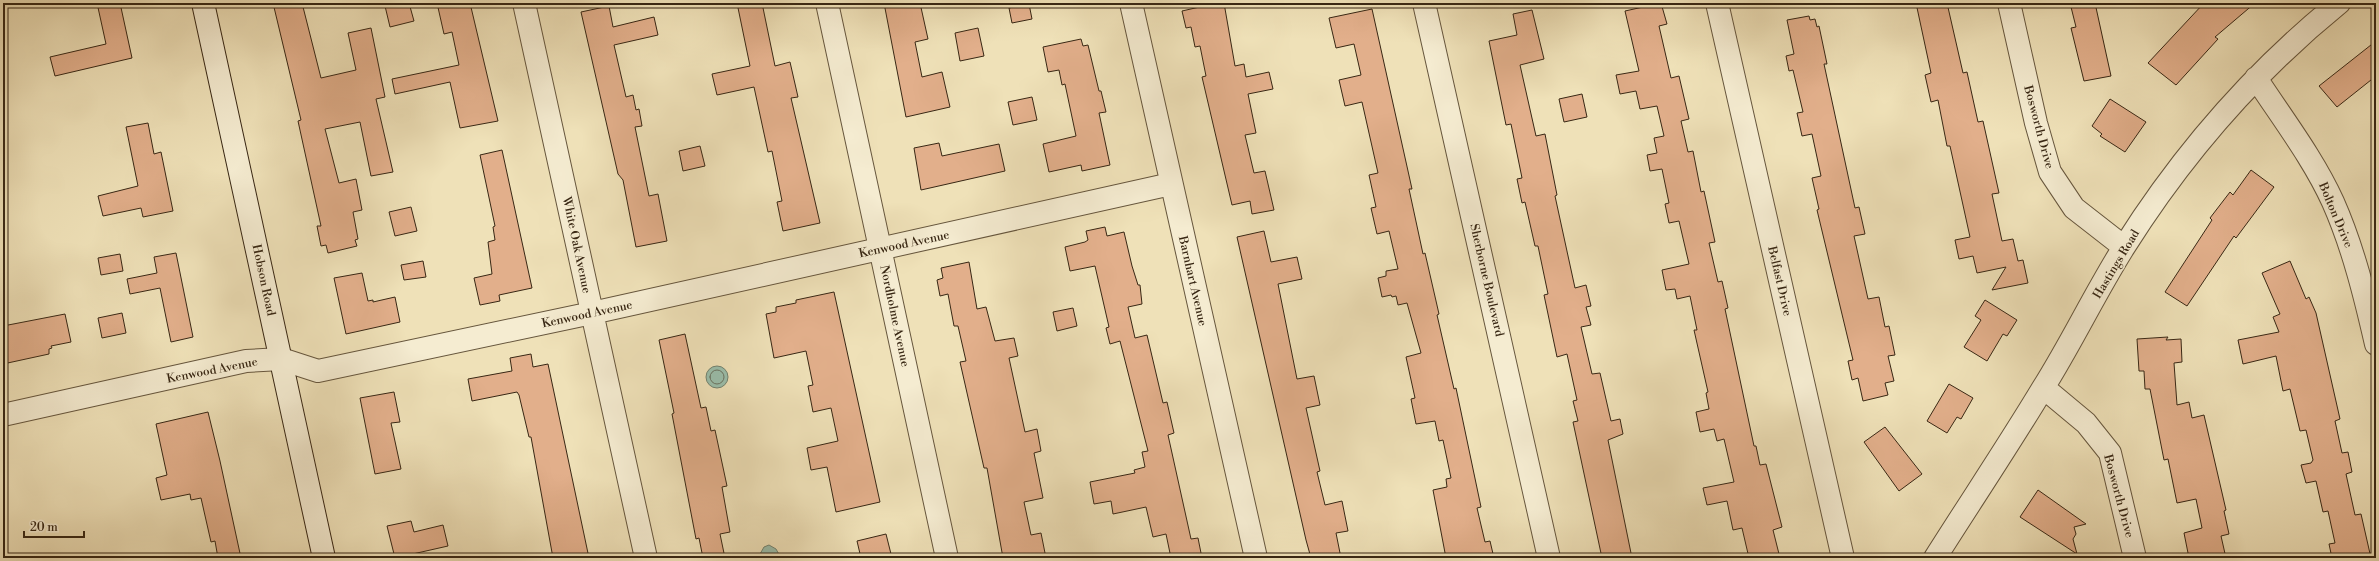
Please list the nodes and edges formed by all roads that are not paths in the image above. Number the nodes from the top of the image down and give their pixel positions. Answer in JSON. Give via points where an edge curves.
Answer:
{"nodes":[{"id":1,"x":203,"y":3,"type":"edge"},
{"id":2,"x":524,"y":3,"type":"edge"},
{"id":3,"x":826,"y":3,"type":"edge"},
{"id":4,"x":1130,"y":3,"type":"edge"},
{"id":5,"x":1424,"y":3,"type":"edge"},
{"id":6,"x":1717,"y":3,"type":"edge"},
{"id":7,"x":2009,"y":3,"type":"edge"},
{"id":8,"x":2339,"y":3,"type":"edge"},
{"id":9,"x":2256,"y":78,"type":"junction"},
{"id":10,"x":1171,"y":184,"type":"junction"},
{"id":11,"x":2124,"y":247,"type":"junction"},
{"id":12,"x":880,"y":249,"type":"junction"},
{"id":13,"x":592,"y":313,"type":"junction"},
{"id":14,"x":2376,"y":344,"type":"edge"},
{"id":15,"x":281,"y":359,"type":"junction"},
{"id":16,"x":2044,"y":388,"type":"junction"},
{"id":17,"x":3,"y":415,"type":"edge"},
{"id":18,"x":324,"y":558,"type":"edge"},
{"id":19,"x":646,"y":558,"type":"edge"},
{"id":20,"x":947,"y":558,"type":"edge"},
{"id":21,"x":1256,"y":558,"type":"edge"},
{"id":22,"x":1549,"y":558,"type":"edge"},
{"id":23,"x":1843,"y":558,"type":"edge"},
{"id":24,"x":1935,"y":558,"type":"edge"},
{"id":25,"x":2135,"y":558,"type":"edge"}],
"edges":[{"from":1,"to":15,"type":"street","name":"Hobson Road"},
{"from":2,"to":13,"type":"street","name":"White Oak Avenue"},
{"from":3,"to":12,"type":"street","name":"Nordholme Avenue"},
{"from":4,"to":10,"type":"street","name":"Barnhart Avenue"},
{"from":5,"to":22,"type":"street","name":"Sherborne Boulevard"},
{"from":6,"to":23,"type":"street","name":"Belfast Drive"},
{"from":7,"to":11,"type":"street","name":"Bosworth Drive","via":[[2036,123],[2050,172],[2074,208]]},
{"from":8,"to":9,"type":"street","name":"Hastings Road"},
{"from":9,"to":11,"type":"street","name":"Hastings Road","via":[[2212,125],[2179,167]]},
{"from":9,"to":14,"type":"street","name":"Bolton Drive","via":[[2310,159],[2333,202],[2360,274]]},
{"from":10,"to":12,"type":"street","name":"Kenwood Avenue"},
{"from":10,"to":21,"type":"street","name":"Barnhart Avenue"},
{"from":11,"to":16,"type":"street","name":"Hastings Road"},
{"from":12,"to":13,"type":"street","name":"Kenwood Avenue"},
{"from":12,"to":20,"type":"street","name":"Nordholme Avenue"},
{"from":13,"to":15,"type":"street","name":"Kenwood Avenue","via":[[318,371]]},
{"from":13,"to":19,"type":"street","name":"White Oak Avenue"},
{"from":15,"to":17,"type":"street","name":"Kenwood Avenue","via":[[246,361]]},
{"from":15,"to":18,"type":"street","name":"Hobson Road"},
{"from":16,"to":24,"type":"street","name":"Hastings Road"},
{"from":16,"to":25,"type":"street","name":"Bosworth Drive","via":[[2086,423],[2110,454]]}]}
